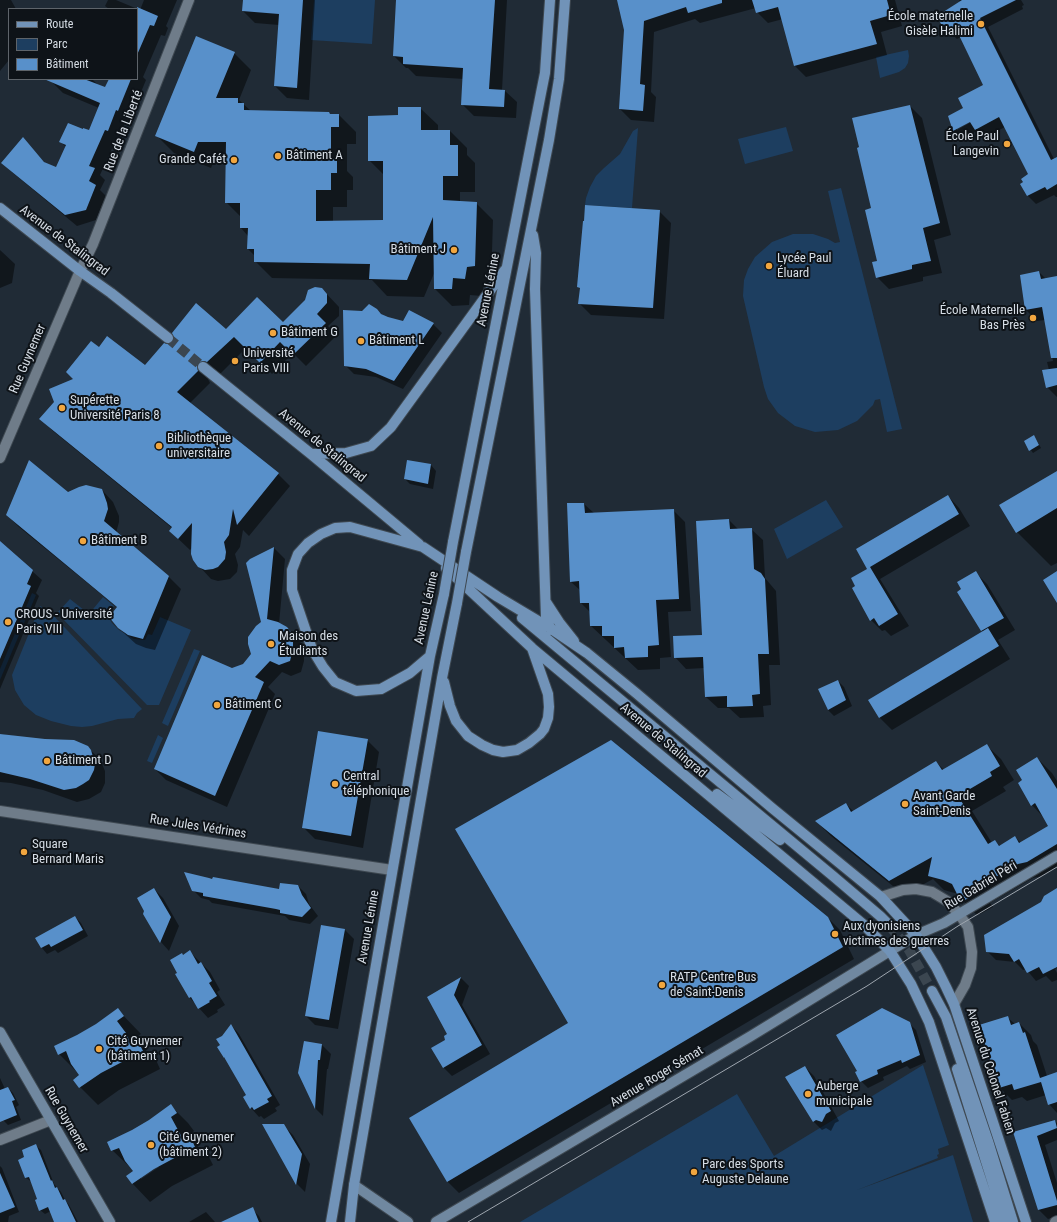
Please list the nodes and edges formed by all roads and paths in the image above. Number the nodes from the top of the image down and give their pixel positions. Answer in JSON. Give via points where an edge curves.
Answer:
{"nodes":[{"id":1,"x":189,"y":0,"type":"edge"},
{"id":2,"x":550,"y":0,"type":"edge"},
{"id":3,"x":565,"y":0,"type":"edge"},
{"id":4,"x":0,"y":208,"type":"edge"},
{"id":5,"x":532,"y":227,"type":"junction"},
{"id":6,"x":507,"y":268,"type":"junction"},
{"id":7,"x":80,"y":270,"type":"junction"},
{"id":8,"x":168,"y":338,"type":"tunnel mouth"},
{"id":9,"x":203,"y":367,"type":"tunnel mouth"},
{"id":10,"x":311,"y":454,"type":"junction"},
{"id":11,"x":0,"y":458,"type":"edge"},
{"id":12,"x":423,"y":547,"type":"junction"},
{"id":13,"x":498,"y":597,"type":"junction"},
{"id":14,"x":546,"y":602,"type":"junction"},
{"id":15,"x":550,"y":628,"type":"junction"},
{"id":16,"x":532,"y":648,"type":"junction"},
{"id":17,"x":587,"y":654,"type":"junction"},
{"id":18,"x":568,"y":655,"type":"junction"},
{"id":19,"x":430,"y":656,"type":"junction"},
{"id":20,"x":442,"y":678,"type":"junction"},
{"id":21,"x":643,"y":740,"type":"junction"},
{"id":22,"x":0,"y":811,"type":"edge"},
{"id":23,"x":1057,"y":856,"type":"edge"},
{"id":24,"x":392,"y":870,"type":"junction"},
{"id":25,"x":854,"y":894,"type":"junction"},
{"id":26,"x":881,"y":897,"type":"junction"},
{"id":27,"x":959,"y":914,"type":"junction"},
{"id":28,"x":889,"y":926,"type":"tunnel mouth"},
{"id":29,"x":916,"y":935,"type":"junction"},
{"id":30,"x":890,"y":951,"type":"junction"},
{"id":31,"x":954,"y":1004,"type":"junction"},
{"id":32,"x":0,"y":1032,"type":"edge"},
{"id":33,"x":51,"y":1120,"type":"junction"},
{"id":34,"x":0,"y":1140,"type":"edge"},
{"id":35,"x":354,"y":1185,"type":"junction"},
{"id":36,"x":110,"y":1222,"type":"edge"},
{"id":37,"x":331,"y":1222,"type":"edge"},
{"id":38,"x":350,"y":1222,"type":"edge"},
{"id":39,"x":408,"y":1222,"type":"edge"},
{"id":40,"x":436,"y":1222,"type":"edge"},
{"id":41,"x":995,"y":1222,"type":"edge"},
{"id":42,"x":1005,"y":1222,"type":"edge"},
{"id":43,"x":1013,"y":1222,"type":"edge"},
{"id":44,"x":1026,"y":1222,"type":"edge"}],
"edges":[{"from":1,"to":7,"type":"street","name":"Rue de la Liberté","via":[[93,244]]},
{"from":2,"to":6,"type":"main road","name":"Avenue Lénine","via":[[543,85]]},
{"from":3,"to":5,"type":"main road","name":"Avenue Lénine","via":[[559,79]]},
{"from":4,"to":7,"type":"main road","name":"Avenue de Stalingrad"},
{"from":5,"to":14,"type":"main road","via":[[536,253],[535,289]]},
{"from":5,"to":20,"type":"main road","name":"Avenue Lénine","bridge":true},
{"from":6,"to":10,"type":"main road","via":[[391,427],[371,446],[346,453]]},
{"from":6,"to":19,"type":"main road","name":"Avenue Lénine","bridge":true},
{"from":7,"to":8,"type":"main road","name":"Avenue de Stalingrad"},
{"from":7,"to":11,"type":"street","name":"Rue Guynemer"},
{"from":9,"to":10,"type":"main road","name":"Avenue de Stalingrad"},
{"from":10,"to":12,"type":"main road","name":"Avenue de Stalingrad"},
{"from":12,"to":13,"type":"main road","name":"Avenue de Stalingrad"},
{"from":12,"to":16,"type":"main road","name":"Avenue de Stalingrad"},
{"from":12,"to":19,"type":"main road","via":[[364,530],[350,527],[335,528],[308,543],[298,554],[292,570],[292,590],[312,649],[322,668],[335,682],[356,691],[381,689],[410,673]]},
{"from":13,"to":15,"type":"main road","name":"Avenue de Stalingrad"},
{"from":13,"to":18,"type":"main road","name":"Avenue de Stalingrad"},
{"from":14,"to":15,"type":"main road","via":[[546,617]]},
{"from":14,"to":17,"type":"main road"},
{"from":15,"to":17,"type":"main road","name":"Avenue de Stalingrad"},
{"from":15,"to":18,"type":"main road"},
{"from":16,"to":20,"type":"main road","via":[[548,694],[548,718],[540,734],[517,750],[493,750],[465,733],[456,722]]},
{"from":16,"to":21,"type":"main road","name":"Avenue de Stalingrad"},
{"from":17,"to":26,"type":"main road","name":"Avenue de Stalingrad"},
{"from":18,"to":25,"type":"main road","name":"Avenue de Stalingrad"},
{"from":19,"to":24,"type":"main road","name":"Avenue Lénine"},
{"from":20,"to":35,"type":"main road","name":"Avenue Lénine"},
{"from":21,"to":25,"type":"main road"},
{"from":21,"to":30,"type":"main road","name":"Avenue de Stalingrad","via":[[857,919]]},
{"from":22,"to":24,"type":"street","name":"Rue Jules Védrines"},
{"from":23,"to":27,"type":"street","name":"Rue Gabriel Péri"},
{"from":24,"to":37,"type":"main road","name":"Avenue Lénine"},
{"from":25,"to":28,"type":"main road","name":"Avenue de Stalingrad"},
{"from":26,"to":27,"type":"street","via":[[903,890],[932,892],[947,901]]},
{"from":26,"to":29,"type":"main road","name":"Avenue de Stalingrad"},
{"from":27,"to":29,"type":"street","name":"Rue Gabriel Péri"},
{"from":27,"to":31,"type":"street","via":[[968,927],[972,952],[971,968],[965,986]]},
{"from":29,"to":30,"type":"street","name":"Rue Gabriel Péri"},
{"from":29,"to":31,"type":"main road","name":"Avenue du Colonel Fabien","via":[[939,972]]},
{"from":30,"to":40,"type":"street","name":"Avenue Roger Sémat"},
{"from":30,"to":41,"type":"main road","via":[[929,1022]]},
{"from":31,"to":44,"type":"main road","name":"Avenue du Colonel Fabien"},
{"from":32,"to":33,"type":"street","name":"Rue Guynemer"},
{"from":33,"to":34,"type":"street"},
{"from":33,"to":36,"type":"street","name":"Rue Guynemer"},
{"from":35,"to":38,"type":"main road","name":"Avenue Lénine"},
{"from":35,"to":39,"type":"street"},
{"from":42,"to":43,"type":"main road","via":[[932,991],[946,1017]]}]}
